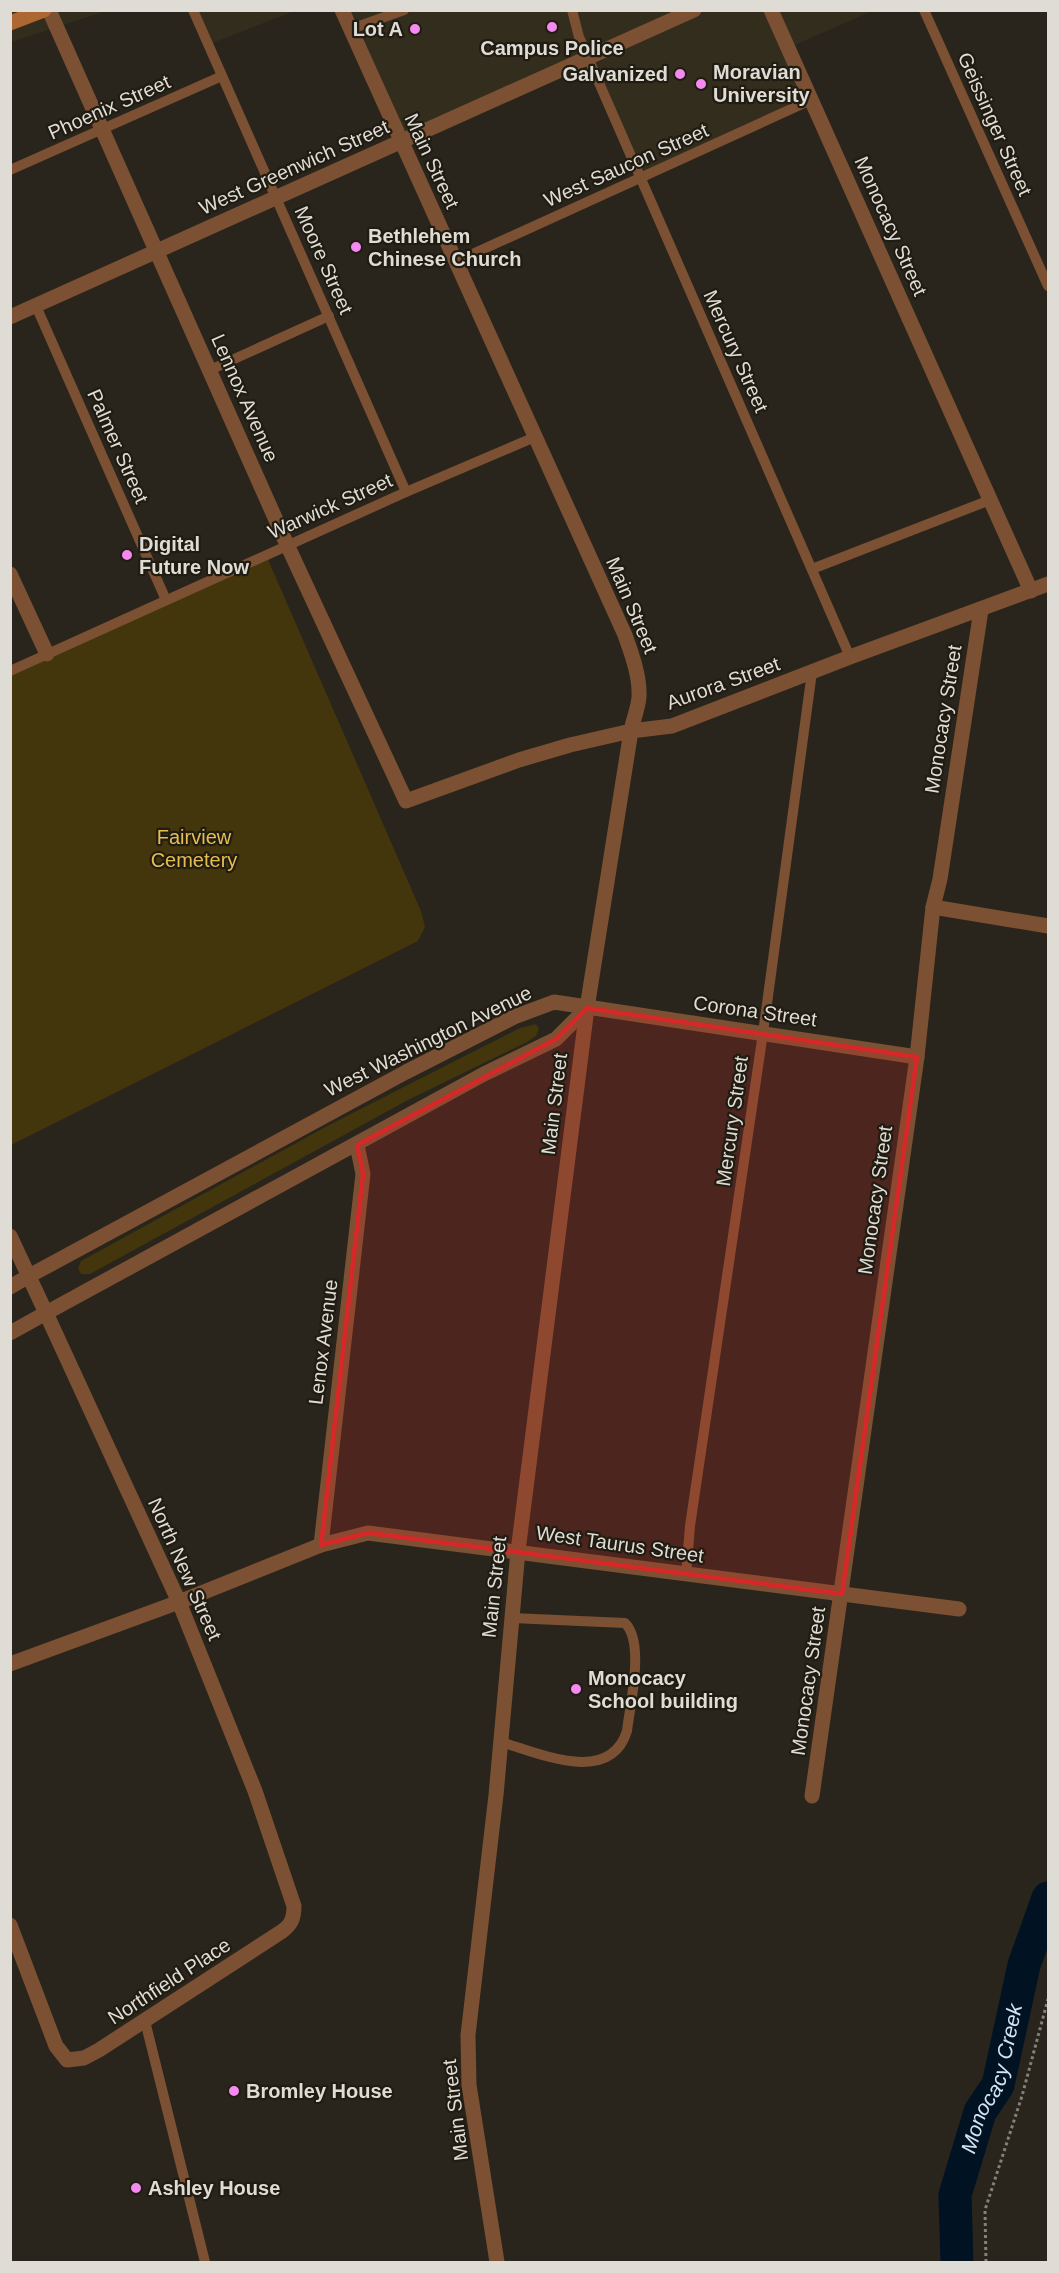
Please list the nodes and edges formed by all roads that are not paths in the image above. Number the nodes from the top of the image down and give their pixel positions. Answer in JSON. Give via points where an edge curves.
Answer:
{"nodes":[{"id":1,"x":44,"y":10,"type":"edge"},
{"id":2,"x":49,"y":10,"type":"edge"},
{"id":3,"x":193,"y":10,"type":"edge"},
{"id":4,"x":342,"y":10,"type":"edge"},
{"id":5,"x":404,"y":10,"type":"edge"},
{"id":6,"x":572,"y":10,"type":"edge"},
{"id":7,"x":694,"y":10,"type":"edge"},
{"id":8,"x":771,"y":10,"type":"edge"},
{"id":9,"x":924,"y":10,"type":"edge"},
{"id":10,"x":10,"y":23,"type":"edge"},
{"id":11,"x":351,"y":29,"type":"junction"},
{"id":12,"x":588,"y":59,"type":"junction"},
{"id":13,"x":222,"y":76,"type":"junction"},
{"id":14,"x":811,"y":100,"type":"junction"},
{"id":15,"x":102,"y":129,"type":"junction"},
{"id":16,"x":400,"y":142,"type":"junction"},
{"id":17,"x":10,"y":170,"type":"edge"},
{"id":18,"x":641,"y":178,"type":"junction"},
{"id":19,"x":277,"y":198,"type":"junction"},
{"id":20,"x":157,"y":252,"type":"junction"},
{"id":21,"x":455,"y":262,"type":"junction"},
{"id":22,"x":1048,"y":286,"type":"edge"},
{"id":23,"x":36,"y":306,"type":"junction"},
{"id":24,"x":329,"y":316,"type":"junction"},
{"id":25,"x":10,"y":317,"type":"edge"},
{"id":26,"x":210,"y":370,"type":"junction"},
{"id":27,"x":535,"y":437,"type":"junction"},
{"id":28,"x":406,"y":492,"type":"junction"},
{"id":29,"x":990,"y":500,"type":"junction"},
{"id":30,"x":287,"y":546,"type":"junction"},
{"id":31,"x":812,"y":568,"type":"junction"},
{"id":32,"x":10,"y":574,"type":"edge"},
{"id":33,"x":1048,"y":584,"type":"edge"},
{"id":34,"x":1031,"y":591,"type":"junction"},
{"id":35,"x":166,"y":600,"type":"junction"},
{"id":36,"x":981,"y":610,"type":"junction"},
{"id":37,"x":47,"y":654,"type":"junction"},
{"id":38,"x":850,"y":657,"type":"junction"},
{"id":39,"x":10,"y":671,"type":"edge"},
{"id":40,"x":812,"y":672,"type":"junction"},
{"id":41,"x":631,"y":731,"type":"junction"},
{"id":42,"x":406,"y":801,"type":"joint"},
{"id":43,"x":933,"y":907,"type":"junction"},
{"id":44,"x":1048,"y":926,"type":"edge"},
{"id":45,"x":588,"y":1008,"type":"junction"},
{"id":46,"x":763,"y":1033,"type":"junction"},
{"id":47,"x":917,"y":1058,"type":"junction"},
{"id":48,"x":357,"y":1144,"type":"junction"},
{"id":49,"x":10,"y":1236,"type":"edge"},
{"id":50,"x":29,"y":1276,"type":"junction"},
{"id":51,"x":10,"y":1287,"type":"edge"},
{"id":52,"x":46,"y":1313,"type":"junction"},
{"id":53,"x":10,"y":1333,"type":"edge"},
{"id":54,"x":321,"y":1545,"type":"junction"},
{"id":55,"x":518,"y":1551,"type":"junction"},
{"id":56,"x":686,"y":1575,"type":"junction"},
{"id":57,"x":842,"y":1594,"type":"junction"},
{"id":58,"x":179,"y":1602,"type":"junction"},
{"id":59,"x":959,"y":1609,"type":"dead end"},
{"id":60,"x":512,"y":1618,"type":"junction"},
{"id":61,"x":10,"y":1664,"type":"edge"},
{"id":62,"x":501,"y":1742,"type":"junction"},
{"id":63,"x":812,"y":1796,"type":"dead end"},
{"id":64,"x":10,"y":1925,"type":"edge"},
{"id":65,"x":289,"y":1927,"type":"joint"},
{"id":66,"x":145,"y":2021,"type":"junction"},
{"id":67,"x":205,"y":2262,"type":"edge"},
{"id":68,"x":497,"y":2262,"type":"edge"}],
"edges":[{"from":1,"to":10,"type":"main road"},
{"from":2,"to":15,"type":"street","name":"Lennox Avenue"},
{"from":3,"to":13,"type":"lane","name":"Moore Street"},
{"from":4,"to":11,"type":"street","name":"Main Street"},
{"from":5,"to":11,"type":"lane"},
{"from":6,"to":12,"type":"lane","name":"Mercury Street"},
{"from":7,"to":12,"type":"street","name":"West Greenwich Street"},
{"from":8,"to":14,"type":"street","name":"Monocacy Street"},
{"from":9,"to":22,"type":"lane","name":"Geissinger Street"},
{"from":11,"to":16,"type":"street","name":"Main Street"},
{"from":12,"to":16,"type":"street","name":"West Greenwich Street"},
{"from":12,"to":18,"type":"lane","name":"Mercury Street"},
{"from":13,"to":15,"type":"lane","name":"Phoenix Street"},
{"from":13,"to":19,"type":"lane","name":"Moore Street"},
{"from":14,"to":18,"type":"lane","name":"West Saucon Street"},
{"from":14,"to":29,"type":"street","name":"Monocacy Street"},
{"from":15,"to":17,"type":"lane","name":"Phoenix Street"},
{"from":15,"to":20,"type":"street","name":"Lennox Avenue"},
{"from":16,"to":19,"type":"street","name":"West Greenwich Street"},
{"from":16,"to":21,"type":"street","name":"Main Street"},
{"from":18,"to":21,"type":"lane","name":"West Saucon Street"},
{"from":18,"to":31,"type":"lane","name":"Mercury Street"},
{"from":19,"to":20,"type":"street","name":"West Greenwich Street"},
{"from":19,"to":24,"type":"lane","name":"Moore Street"},
{"from":20,"to":23,"type":"street","name":"West Greenwich Street"},
{"from":20,"to":26,"type":"street","name":"Lennox Avenue"},
{"from":21,"to":27,"type":"street","name":"Main Street"},
{"from":23,"to":25,"type":"street","name":"West Greenwich Street"},
{"from":23,"to":35,"type":"lane","name":"Palmer Street"},
{"from":24,"to":26,"type":"lane"},
{"from":24,"to":28,"type":"lane","name":"Moore Street"},
{"from":26,"to":30,"type":"street","name":"Lennox Avenue"},
{"from":27,"to":28,"type":"lane","name":"Warwick Street"},
{"from":27,"to":41,"type":"street","name":"Main Street","via":[[636,666],[639,698]]},
{"from":28,"to":30,"type":"lane","name":"Warwick Street"},
{"from":29,"to":31,"type":"lane"},
{"from":29,"to":34,"type":"street","name":"Monocacy Street"},
{"from":30,"to":35,"type":"lane","name":"Warwick Street"},
{"from":30,"to":42,"type":"street","name":"Lennox Avenue"},
{"from":31,"to":38,"type":"lane","name":"Mercury Street"},
{"from":32,"to":37,"type":"street"},
{"from":33,"to":34,"type":"street","name":"Aurora Street"},
{"from":34,"to":36,"type":"street","name":"Aurora Street"},
{"from":35,"to":37,"type":"lane","name":"Warwick Street"},
{"from":36,"to":38,"type":"street","name":"Aurora Street"},
{"from":36,"to":43,"type":"street","name":"Monocacy Street"},
{"from":37,"to":39,"type":"lane","name":"Warwick Street"},
{"from":38,"to":40,"type":"street","name":"Aurora Street"},
{"from":40,"to":41,"type":"street","name":"Aurora Street","via":[[672,726]]},
{"from":40,"to":46,"type":"lane","name":"Mercury Street"},
{"from":41,"to":42,"type":"street","name":"Aurora Street","via":[[519,760]]},
{"from":41,"to":45,"type":"street","name":"Main Street"},
{"from":43,"to":44,"type":"street"},
{"from":43,"to":47,"type":"street","name":"Monocacy Street"},
{"from":45,"to":46,"type":"street","name":"Corona Street"},
{"from":45,"to":48,"type":"street","via":[[556,1039]]},
{"from":45,"to":50,"type":"street","name":"West Washington Avenue","via":[[554,1002],[514,1017]]},
{"from":45,"to":55,"type":"street","name":"Main Street"},
{"from":46,"to":47,"type":"street","name":"Corona Street"},
{"from":46,"to":56,"type":"lane","name":"Mercury Street"},
{"from":47,"to":57,"type":"street","name":"Monocacy Street"},
{"from":48,"to":52,"type":"street"},
{"from":48,"to":54,"type":"street","name":"Lenox Avenue","via":[[363,1174]]},
{"from":49,"to":50,"type":"street","name":"North New Street"},
{"from":50,"to":51,"type":"street","name":"West Washington Avenue"},
{"from":50,"to":52,"type":"street","name":"North New Street"},
{"from":52,"to":53,"type":"street"},
{"from":52,"to":58,"type":"street","name":"North New Street"},
{"from":54,"to":55,"type":"street","name":"West Taurus Street","via":[[368,1533]]},
{"from":54,"to":58,"type":"street","name":"West Taurus Street"},
{"from":55,"to":56,"type":"street","name":"West Taurus Street"},
{"from":55,"to":60,"type":"street","name":"Main Street"},
{"from":56,"to":57,"type":"street","name":"West Taurus Street"},
{"from":57,"to":59,"type":"street","name":"West Taurus Street"},
{"from":57,"to":63,"type":"street","name":"Monocacy Street"},
{"from":58,"to":61,"type":"street","name":"West Taurus Street"},
{"from":58,"to":65,"type":"street","name":"North New Street","via":[[255,1791],[294,1906]]},
{"from":60,"to":62,"type":"street","name":"Main Street"},
{"from":60,"to":62,"type":"lane","via":[[625,1623],[634,1634],[636,1653],[627,1731],[623,1743],[607,1758],[585,1762],[556,1758]]},
{"from":62,"to":68,"type":"street","name":"Main Street","via":[[468,2035],[469,2085]]},
{"from":64,"to":66,"type":"street","name":"Northfield Place","via":[[56,2046],[67,2060],[84,2058]]},
{"from":65,"to":66,"type":"street","name":"Northfield Place"},
{"from":66,"to":67,"type":"lane"}]}
